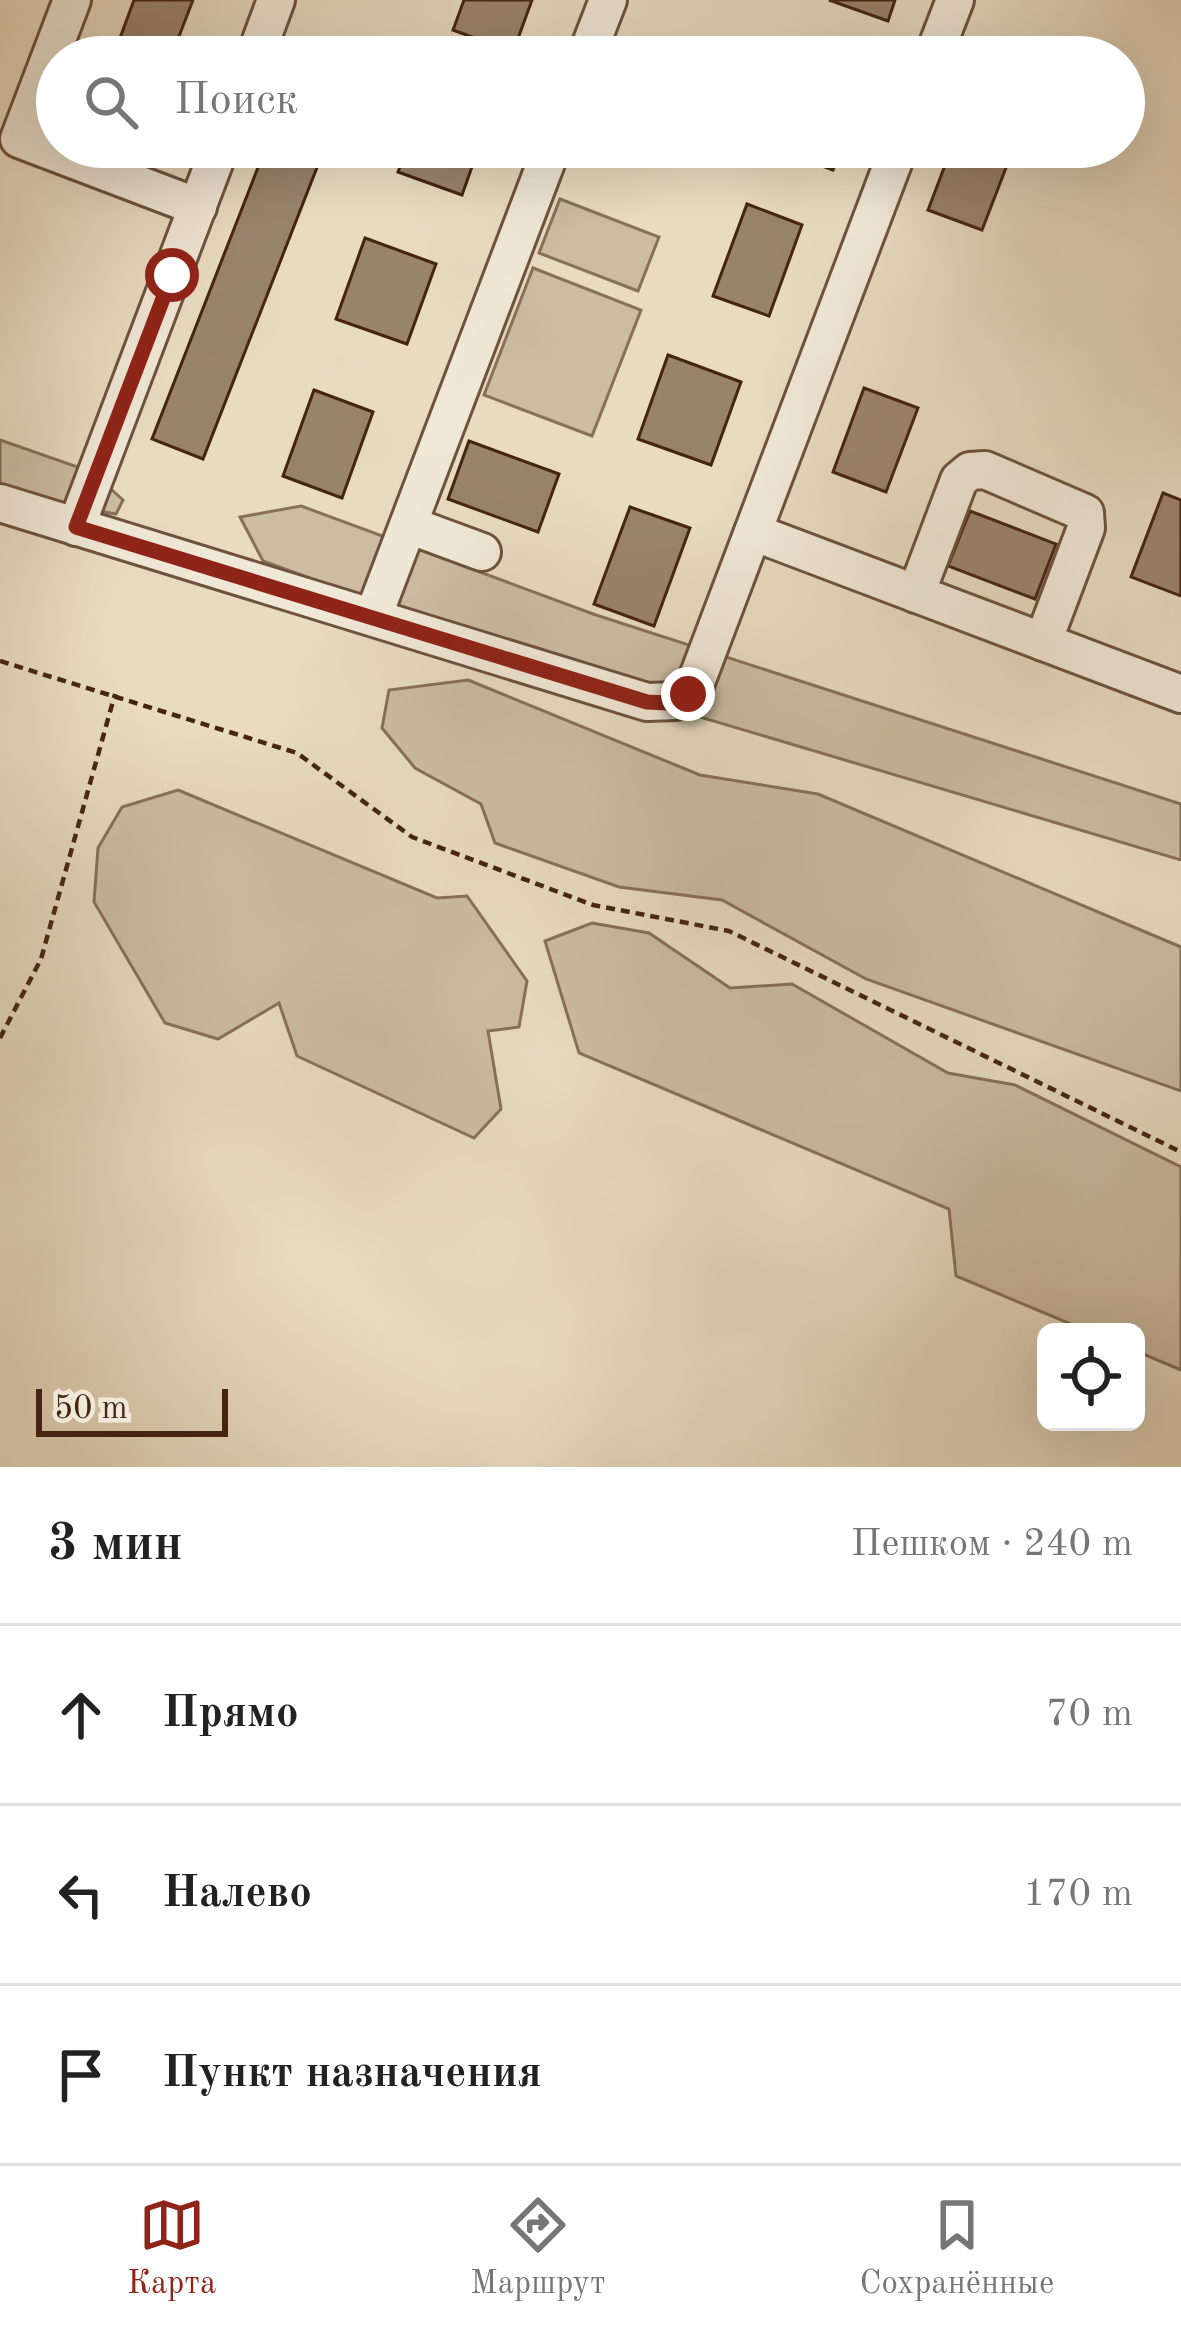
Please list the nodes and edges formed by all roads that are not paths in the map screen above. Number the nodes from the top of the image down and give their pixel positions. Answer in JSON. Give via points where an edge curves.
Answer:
{"nodes":[{"id":1,"x":72,"y":0,"type":"edge"},
{"id":2,"x":276,"y":0,"type":"edge"},
{"id":3,"x":608,"y":0,"type":"edge"},
{"id":4,"x":955,"y":0,"type":"edge"},
{"id":5,"x":58,"y":36,"type":"edge"},
{"id":6,"x":263,"y":36,"type":"edge"},
{"id":7,"x":594,"y":36,"type":"edge"},
{"id":8,"x":941,"y":36,"type":"edge"},
{"id":9,"x":36,"y":95,"type":"edge"},
{"id":10,"x":36,"y":146,"type":"edge"},
{"id":11,"x":93,"y":168,"type":"edge"},
{"id":12,"x":212,"y":168,"type":"edge"},
{"id":13,"x":544,"y":168,"type":"edge"},
{"id":14,"x":891,"y":168,"type":"edge"},
{"id":15,"x":197,"y":207,"type":"junction"},
{"id":16,"x":0,"y":503,"type":"edge"},
{"id":17,"x":409,"y":525,"type":"junction"},
{"id":18,"x":76,"y":527,"type":"junction"},
{"id":19,"x":753,"y":532,"type":"junction"},
{"id":20,"x":482,"y":552,"type":"dead end"},
{"id":21,"x":916,"y":594,"type":"junction"},
{"id":22,"x":374,"y":617,"type":"junction"},
{"id":23,"x":1043,"y":642,"type":"junction"},
{"id":24,"x":1181,"y":694,"type":"edge"}],
"edges":[{"from":1,"to":5,"type":"street"},
{"from":2,"to":6,"type":"street"},
{"from":3,"to":7,"type":"street"},
{"from":4,"to":8,"type":"street"},
{"from":9,"to":10,"type":"street","via":[[19,140]]},
{"from":11,"to":15,"type":"street"},
{"from":12,"to":15,"type":"street"},
{"from":13,"to":17,"type":"street"},
{"from":14,"to":19,"type":"street"},
{"from":15,"to":18,"type":"street"},
{"from":16,"to":18,"type":"street"},
{"from":17,"to":20,"type":"street"},
{"from":17,"to":22,"type":"street"},
{"from":18,"to":22,"type":"street"},
{"from":19,"to":21,"type":"street"},
{"from":19,"to":22,"type":"street","via":[[693,690],[668,703]]},
{"from":21,"to":23,"type":"street"},
{"from":21,"to":23,"type":"street","via":[[959,481],[986,470],[1072,503],[1087,519]]},
{"from":23,"to":24,"type":"street"}]}
